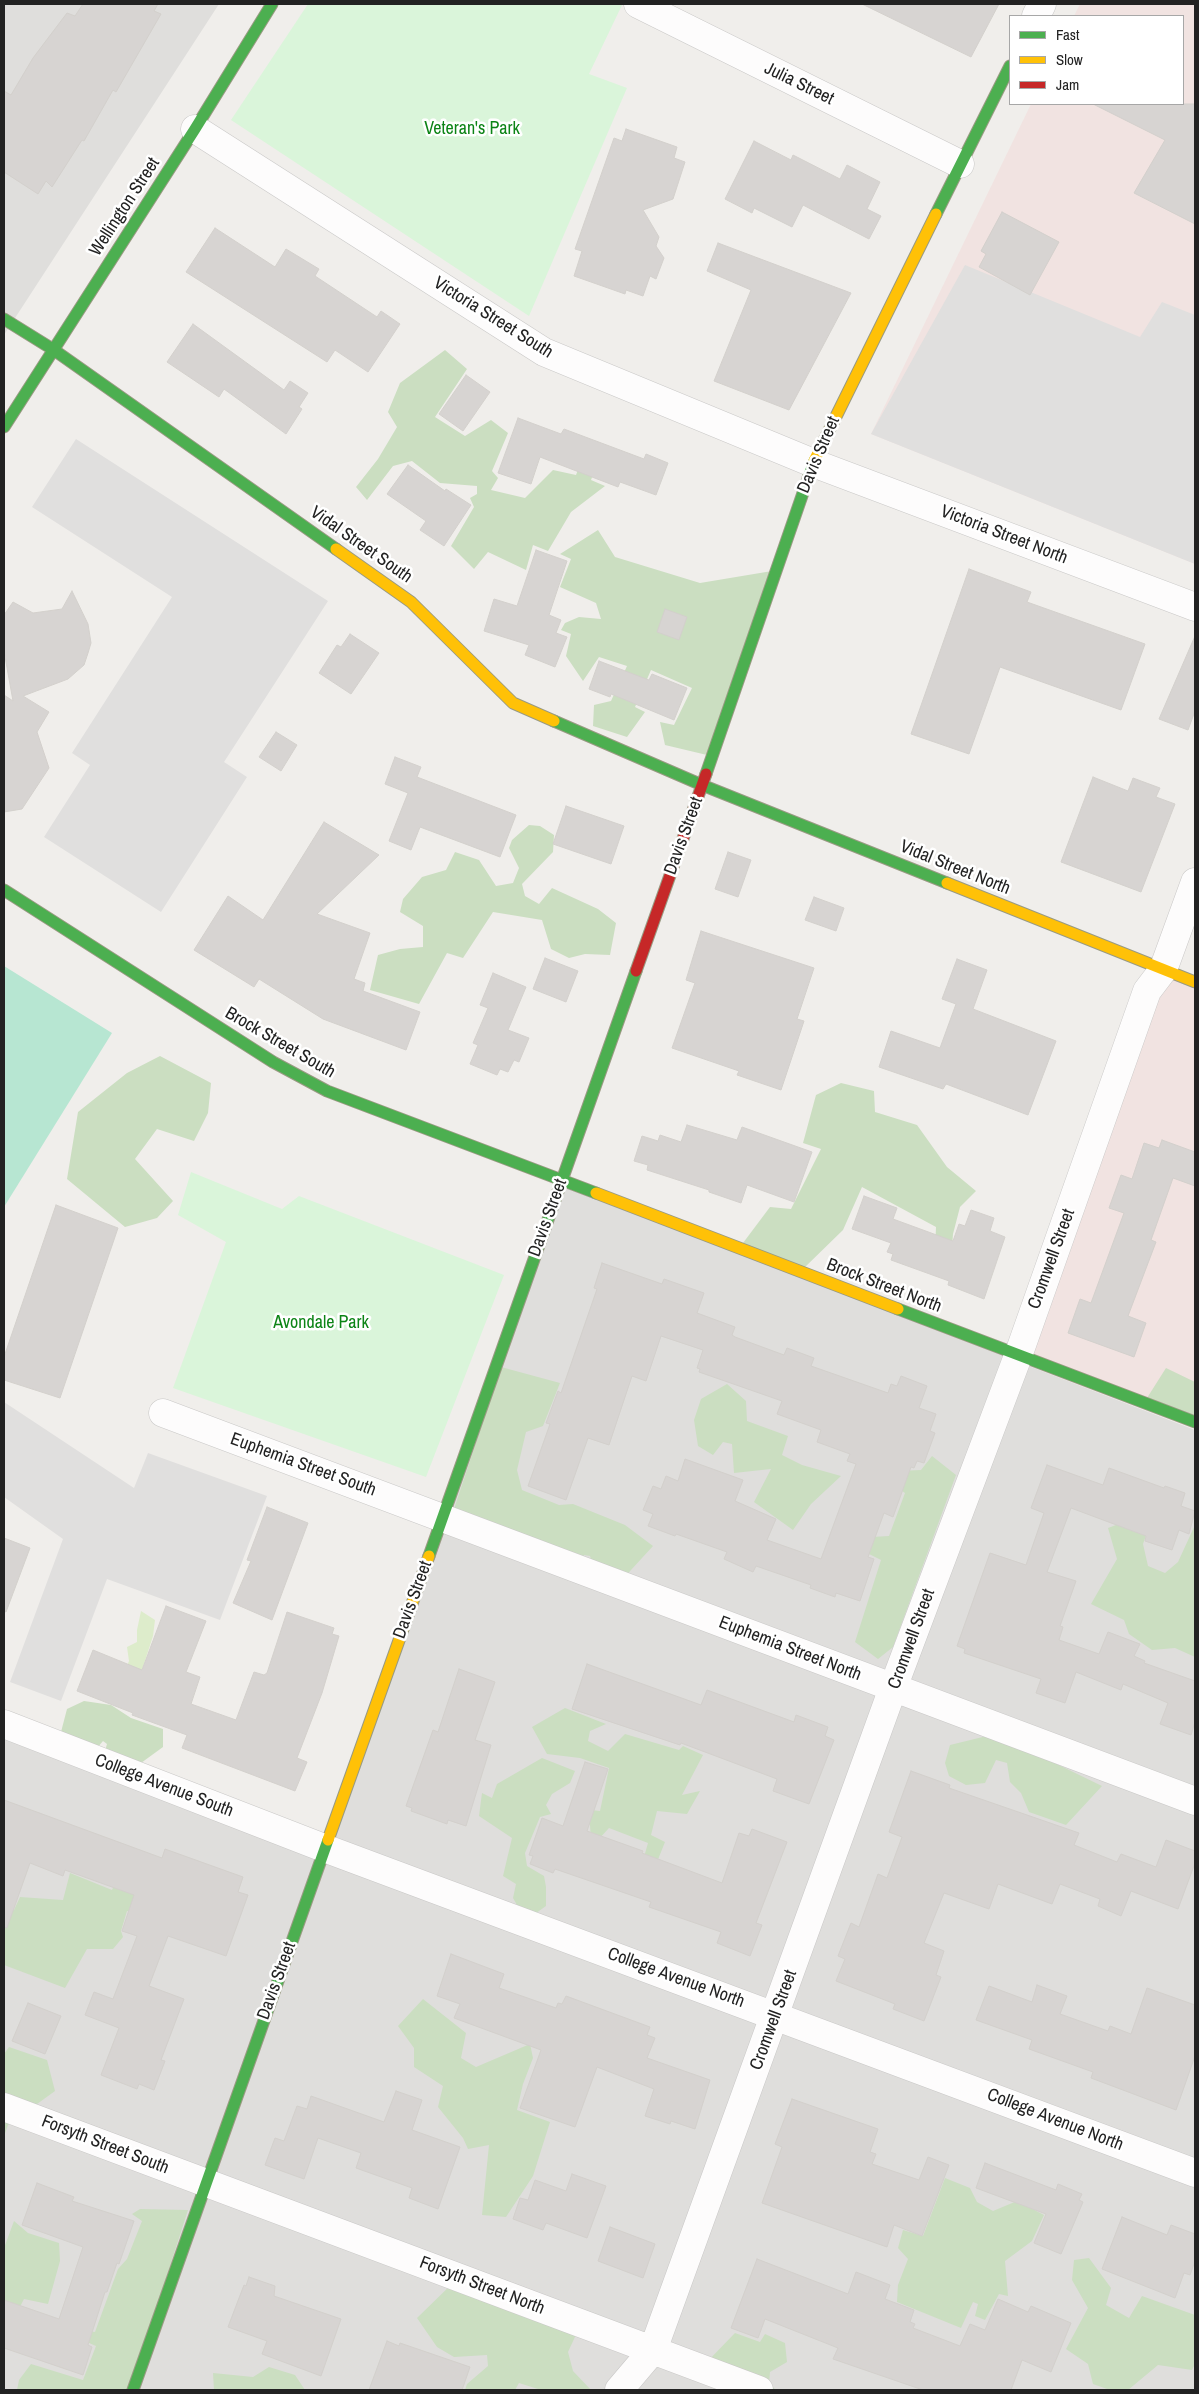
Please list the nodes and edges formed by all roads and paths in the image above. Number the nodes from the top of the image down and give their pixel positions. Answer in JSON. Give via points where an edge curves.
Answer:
{"nodes":[{"id":1,"x":272,"y":4,"type":"edge"},
{"id":2,"x":638,"y":4,"type":"edge"},
{"id":3,"x":1009,"y":68,"type":"edge"},
{"id":4,"x":195,"y":129,"type":"junction"},
{"id":5,"x":960,"y":164,"type":"junction"},
{"id":6,"x":4,"y":318,"type":"edge"},
{"id":7,"x":54,"y":350,"type":"junction"},
{"id":8,"x":4,"y":427,"type":"edge"},
{"id":9,"x":813,"y":462,"type":"junction"},
{"id":10,"x":1195,"y":607,"type":"edge"},
{"id":11,"x":702,"y":785,"type":"junction"},
{"id":12,"x":1195,"y":882,"type":"edge"},
{"id":13,"x":4,"y":890,"type":"edge"},
{"id":14,"x":1163,"y":970,"type":"junction"},
{"id":15,"x":1195,"y":982,"type":"edge"},
{"id":16,"x":561,"y":1182,"type":"junction"},
{"id":17,"x":1018,"y":1356,"type":"junction"},
{"id":18,"x":163,"y":1413,"type":"dead end"},
{"id":19,"x":1195,"y":1422,"type":"edge"},
{"id":20,"x":442,"y":1516,"type":"junction"},
{"id":21,"x":893,"y":1688,"type":"junction"},
{"id":22,"x":4,"y":1724,"type":"edge"},
{"id":23,"x":1195,"y":1802,"type":"edge"},
{"id":24,"x":324,"y":1848,"type":"junction"},
{"id":25,"x":776,"y":2015,"type":"junction"},
{"id":26,"x":4,"y":2107,"type":"edge"},
{"id":27,"x":1195,"y":2173,"type":"edge"},
{"id":28,"x":205,"y":2183,"type":"junction"},
{"id":29,"x":653,"y":2350,"type":"junction"},
{"id":30,"x":133,"y":2390,"type":"edge"},
{"id":31,"x":619,"y":2390,"type":"edge"},
{"id":32,"x":759,"y":2390,"type":"edge"}],
"edges":[{"from":1,"to":4,"type":"street","name":"Wellington Street"},
{"from":2,"to":5,"type":"street","name":"Julia Street"},
{"from":3,"to":5,"type":"street","name":"Davis Street"},
{"from":4,"to":7,"type":"street","name":"Wellington Street"},
{"from":4,"to":9,"type":"street","name":"Victoria Street South","via":[[544,352]]},
{"from":5,"to":9,"type":"street","name":"Davis Street"},
{"from":6,"to":7,"type":"street","name":"Vidal Street South"},
{"from":7,"to":8,"type":"street","name":"Wellington Street"},
{"from":7,"to":11,"type":"street","name":"Vidal Street South","via":[[411,602],[513,703]]},
{"from":9,"to":10,"type":"street","name":"Victoria Street North"},
{"from":9,"to":11,"type":"street","name":"Davis Street"},
{"from":11,"to":14,"type":"street","name":"Vidal Street North"},
{"from":11,"to":16,"type":"street","name":"Davis Street"},
{"from":12,"to":14,"type":"street","name":"Cromwell Street"},
{"from":13,"to":16,"type":"street","name":"Brock Street South","via":[[273,1062],[327,1091]]},
{"from":14,"to":15,"type":"street","name":"Vidal Street North"},
{"from":14,"to":17,"type":"street","name":"Cromwell Street","via":[[1147,992]]},
{"from":16,"to":17,"type":"street","name":"Brock Street North"},
{"from":16,"to":20,"type":"street","name":"Davis Street"},
{"from":17,"to":19,"type":"street","name":"Brock Street North"},
{"from":17,"to":21,"type":"street","name":"Cromwell Street"},
{"from":18,"to":20,"type":"street","name":"Euphemia Street South"},
{"from":20,"to":21,"type":"street","name":"Euphemia Street North"},
{"from":20,"to":24,"type":"street","name":"Davis Street"},
{"from":21,"to":23,"type":"street","name":"Euphemia Street North"},
{"from":21,"to":25,"type":"street","name":"Cromwell Street"},
{"from":22,"to":24,"type":"street","name":"College Avenue South"},
{"from":24,"to":25,"type":"street","name":"College Avenue North"},
{"from":24,"to":28,"type":"street","name":"Davis Street"},
{"from":25,"to":27,"type":"street","name":"College Avenue North"},
{"from":25,"to":29,"type":"street","name":"Cromwell Street"},
{"from":26,"to":28,"type":"street","name":"Forsyth Street South"},
{"from":28,"to":29,"type":"street","name":"Forsyth Street North"},
{"from":28,"to":30,"type":"street","name":"Davis Street"},
{"from":29,"to":31,"type":"street","name":"Cromwell Street"},
{"from":29,"to":32,"type":"street","name":"Forsyth Street North"}]}
